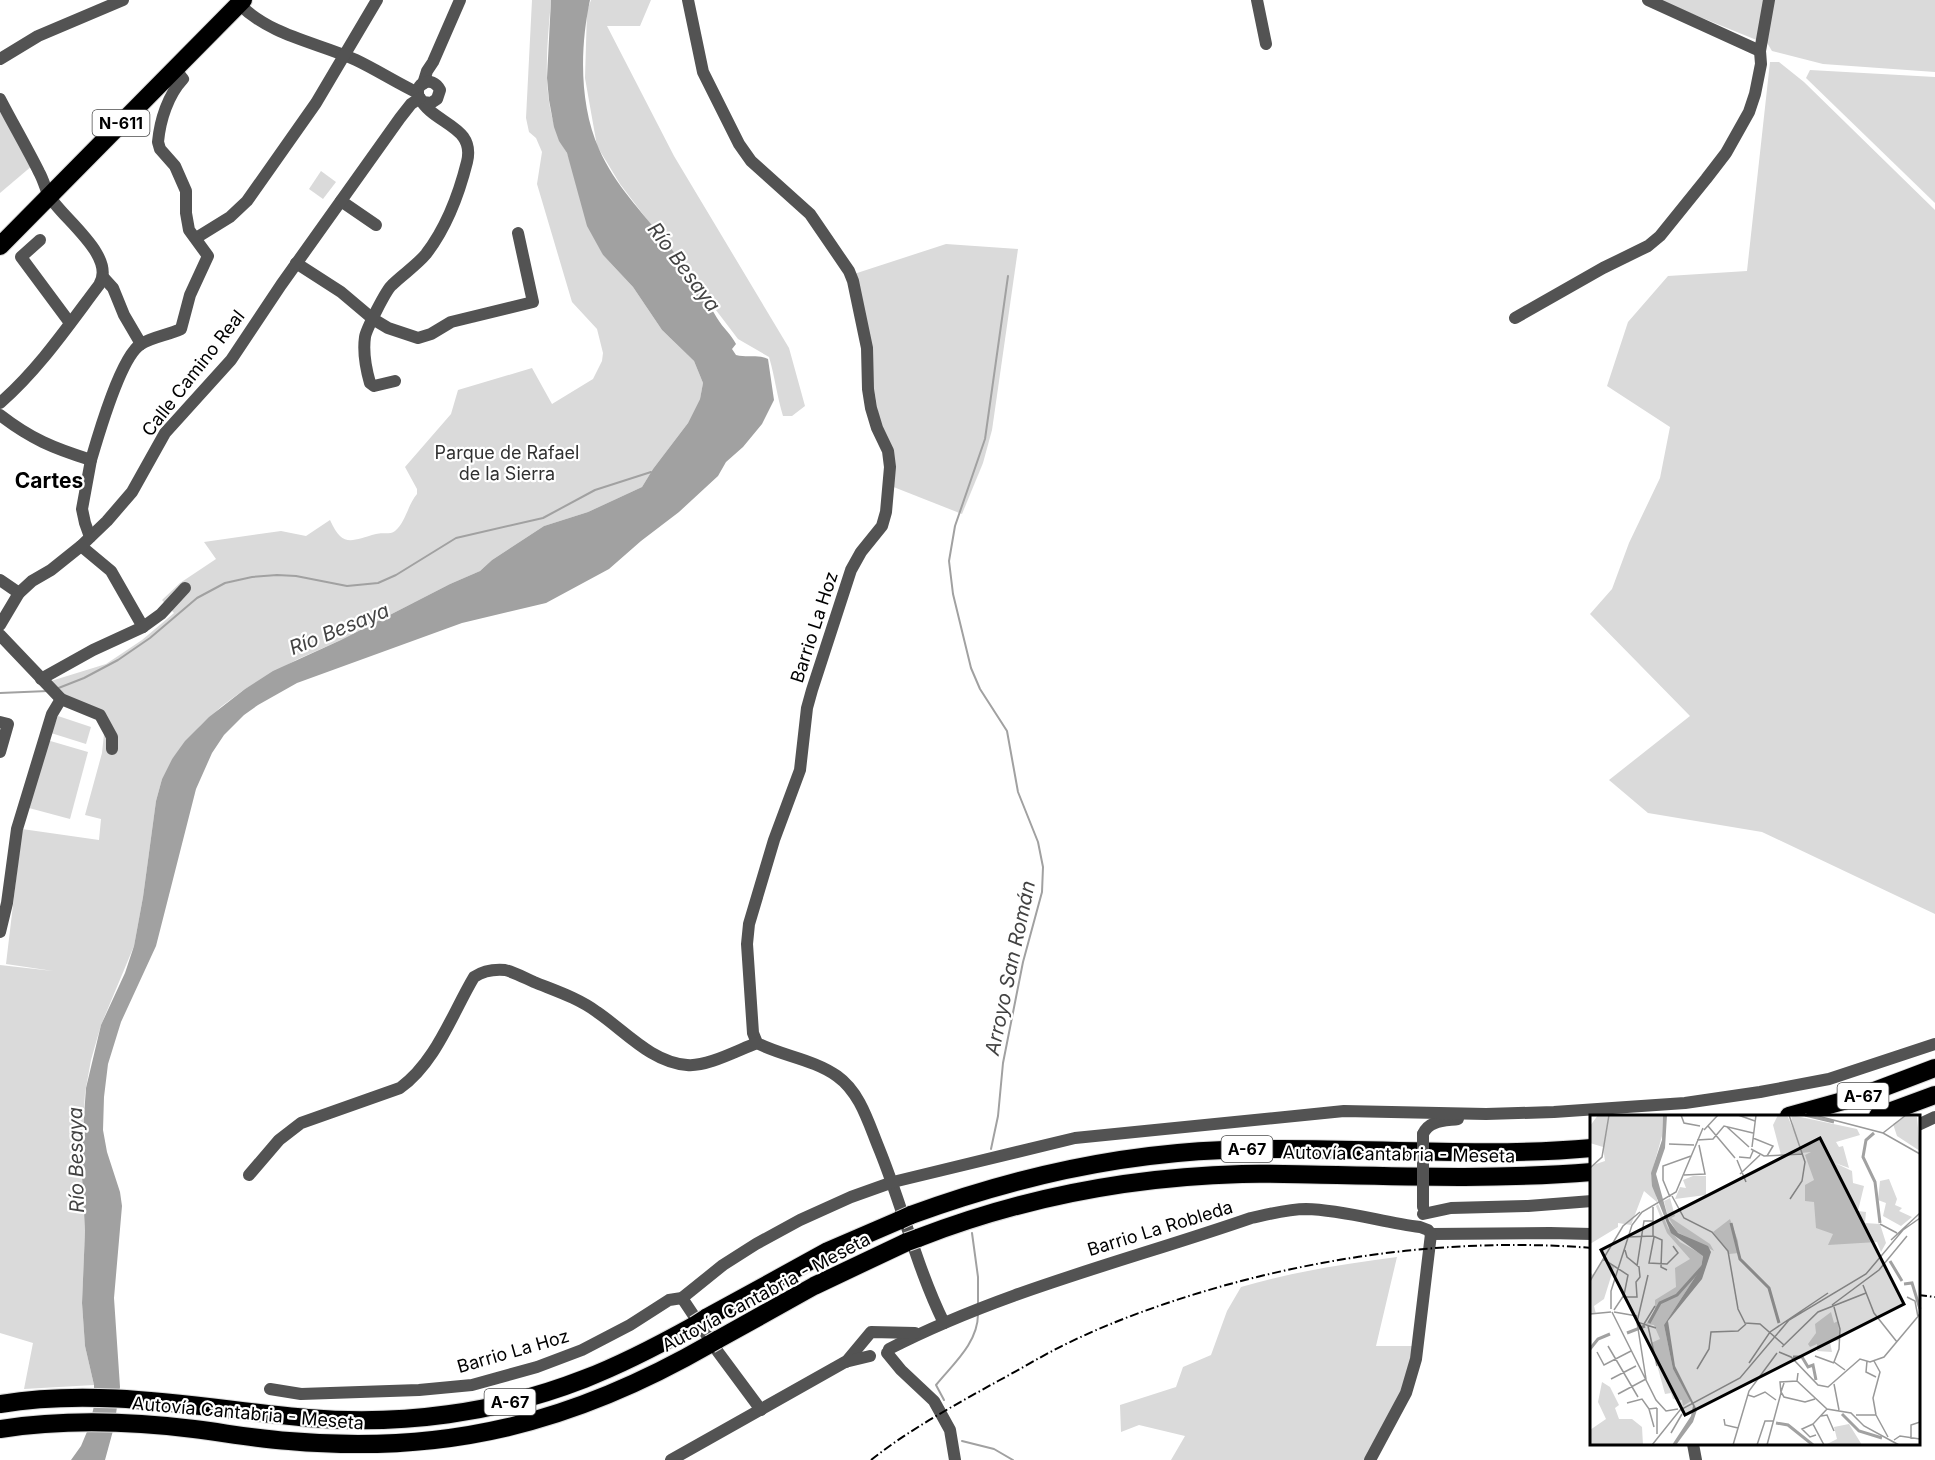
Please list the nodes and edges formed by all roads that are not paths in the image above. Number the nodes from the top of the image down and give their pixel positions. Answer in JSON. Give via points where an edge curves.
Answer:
{"nodes":[{"id":1,"x":123,"y":0,"type":"edge"},
{"id":2,"x":377,"y":0,"type":"edge"},
{"id":3,"x":460,"y":0,"type":"edge"},
{"id":4,"x":688,"y":0,"type":"edge"},
{"id":5,"x":1257,"y":0,"type":"edge"},
{"id":6,"x":1648,"y":0,"type":"edge"},
{"id":7,"x":1768,"y":0,"type":"edge"},
{"id":8,"x":241,"y":2,"type":"edge"},
{"id":9,"x":1266,"y":44,"type":"dead end"},
{"id":10,"x":1760,"y":51,"type":"junction"},
{"id":11,"x":344,"y":55,"type":"junction"},
{"id":12,"x":0,"y":59,"type":"edge"},
{"id":13,"x":175,"y":69,"type":"junction"},
{"id":14,"x":427,"y":97,"type":"junction"},
{"id":15,"x":0,"y":99,"type":"edge"},
{"id":16,"x":49,"y":196,"type":"junction"},
{"id":17,"x":341,"y":201,"type":"junction"},
{"id":18,"x":376,"y":225,"type":"dead end"},
{"id":19,"x":518,"y":233,"type":"dead end"},
{"id":20,"x":196,"y":238,"type":"junction"},
{"id":21,"x":40,"y":240,"type":"dead end"},
{"id":22,"x":0,"y":246,"type":"edge"},
{"id":23,"x":296,"y":263,"type":"junction"},
{"id":24,"x":103,"y":277,"type":"junction"},
{"id":25,"x":1515,"y":318,"type":"dead end"},
{"id":26,"x":373,"y":319,"type":"junction"},
{"id":27,"x":70,"y":324,"type":"junction"},
{"id":28,"x":141,"y":344,"type":"junction"},
{"id":29,"x":395,"y":381,"type":"dead end"},
{"id":30,"x":0,"y":403,"type":"edge"},
{"id":31,"x":0,"y":415,"type":"edge"},
{"id":32,"x":91,"y":460,"type":"junction"},
{"id":33,"x":86,"y":542,"type":"junction"},
{"id":34,"x":0,"y":580,"type":"edge"},
{"id":35,"x":185,"y":588,"type":"dead end"},
{"id":36,"x":19,"y":593,"type":"junction"},
{"id":37,"x":0,"y":625,"type":"edge"},
{"id":38,"x":143,"y":627,"type":"junction"},
{"id":39,"x":0,"y":635,"type":"edge"},
{"id":40,"x":45,"y":683,"type":"junction"},
{"id":41,"x":60,"y":698,"type":"junction"},
{"id":42,"x":0,"y":722,"type":"edge"},
{"id":43,"x":112,"y":749,"type":"dead end"},
{"id":44,"x":0,"y":752,"type":"edge"},
{"id":45,"x":0,"y":933,"type":"edge"},
{"id":46,"x":757,"y":1043,"type":"junction"},
{"id":47,"x":1935,"y":1044,"type":"edge"},
{"id":48,"x":1935,"y":1068,"type":"edge"},
{"id":49,"x":1935,"y":1095,"type":"edge"},
{"id":50,"x":1418,"y":1113,"type":"junction"},
{"id":51,"x":1486,"y":1114,"type":"junction"},
{"id":52,"x":1793,"y":1115,"type":"edge"},
{"id":53,"x":1881,"y":1115,"type":"edge"},
{"id":54,"x":1935,"y":1117,"type":"edge"},
{"id":55,"x":1920,"y":1124,"type":"edge"},
{"id":56,"x":1423,"y":1134,"type":"junction"},
{"id":57,"x":1590,"y":1148,"type":"edge"},
{"id":58,"x":1590,"y":1172,"type":"edge"},
{"id":59,"x":249,"y":1175,"type":"dead end"},
{"id":60,"x":893,"y":1182,"type":"junction"},
{"id":61,"x":1590,"y":1201,"type":"edge"},
{"id":62,"x":1423,"y":1211,"type":"junction"},
{"id":63,"x":1425,"y":1230,"type":"junction"},
{"id":64,"x":1590,"y":1234,"type":"edge"},
{"id":65,"x":682,"y":1298,"type":"junction"},
{"id":66,"x":944,"y":1323,"type":"junction"},
{"id":67,"x":920,"y":1333,"type":"junction"},
{"id":68,"x":884,"y":1334,"type":"junction"},
{"id":69,"x":863,"y":1343,"type":"junction"},
{"id":70,"x":880,"y":1354,"type":"junction"},
{"id":71,"x":845,"y":1362,"type":"junction"},
{"id":72,"x":270,"y":1389,"type":"dead end"},
{"id":73,"x":0,"y":1393,"type":"edge"},
{"id":74,"x":23,"y":1397,"type":"junction"},
{"id":75,"x":0,"y":1404,"type":"edge"},
{"id":76,"x":761,"y":1410,"type":"junction"},
{"id":77,"x":0,"y":1429,"type":"edge"},
{"id":78,"x":27,"y":1430,"type":"junction"},
{"id":79,"x":0,"y":1438,"type":"edge"},
{"id":80,"x":1693,"y":1445,"type":"edge"},
{"id":81,"x":671,"y":1460,"type":"edge"},
{"id":82,"x":955,"y":1460,"type":"edge"},
{"id":83,"x":1370,"y":1460,"type":"edge"},
{"id":84,"x":1696,"y":1460,"type":"edge"}],
"edges":[{"from":1,"to":12,"type":"street","via":[[38,36]]},
{"from":2,"to":11,"type":"street"},
{"from":3,"to":14,"type":"street","via":[[433,62]]},
{"from":4,"to":46,"type":"street","name":"Barrio La Hoz","via":[[703,72],[739,144],[751,161],[804,208],[849,271],[867,348],[871,408],[890,460],[882,526],[851,570],[807,708],[800,770],[753,906],[747,944],[750,1018]]},
{"from":5,"to":9,"type":"street"},
{"from":6,"to":10,"type":"street"},
{"from":7,"to":10,"type":"street"},
{"from":8,"to":11,"type":"street","via":[[256,18],[281,32]]},
{"from":8,"to":13,"type":"highway","number":"N-611"},
{"from":10,"to":25,"type":"street","via":[[1755,94],[1739,130],[1726,153],[1660,236],[1635,254]]},
{"from":11,"to":14,"type":"street"},
{"from":11,"to":20,"type":"street","via":[[304,121],[242,206]]},
{"from":13,"to":16,"type":"highway","number":"N-611"},
{"from":13,"to":20,"type":"street","via":[[183,79],[170,96],[158,142],[173,162],[186,193],[187,224]]},
{"from":14,"to":17,"type":"street","name":"Calle Camino Real","via":[[409,107]]},
{"from":14,"to":26,"type":"street","via":[[468,142],[463,178],[431,245],[390,286]]},
{"from":15,"to":16,"type":"street"},
{"from":16,"to":22,"type":"highway","number":"N-611"},
{"from":16,"to":24,"type":"street","via":[[88,241]]},
{"from":17,"to":18,"type":"street"},
{"from":17,"to":23,"type":"street","name":"Calle Camino Real"},
{"from":19,"to":26,"type":"street","via":[[533,302],[451,322],[418,338]]},
{"from":20,"to":28,"type":"street","via":[[207,252],[207,261],[190,295],[181,329]]},
{"from":21,"to":27,"type":"street","via":[[21,257]]},
{"from":23,"to":26,"type":"street"},
{"from":23,"to":33,"type":"street","name":"Calle Camino Real","via":[[218,376],[165,433],[132,492]]},
{"from":24,"to":27,"type":"street"},
{"from":24,"to":28,"type":"street"},
{"from":26,"to":29,"type":"street","via":[[365,336],[369,383],[374,386]]},
{"from":27,"to":30,"type":"street","via":[[30,374]]},
{"from":28,"to":32,"type":"street","via":[[120,378]]},
{"from":31,"to":32,"type":"street","via":[[46,445]]},
{"from":32,"to":33,"type":"street","via":[[82,509]]},
{"from":33,"to":36,"type":"street","name":"Calle Camino Real"},
{"from":33,"to":38,"type":"street","via":[[111,571]]},
{"from":34,"to":36,"type":"street"},
{"from":35,"to":38,"type":"street"},
{"from":36,"to":37,"type":"street"},
{"from":38,"to":40,"type":"street","via":[[93,650]]},
{"from":39,"to":40,"type":"street"},
{"from":40,"to":41,"type":"street"},
{"from":41,"to":43,"type":"street","via":[[100,715],[112,737]]},
{"from":41,"to":45,"type":"street","via":[[16,829]]},
{"from":42,"to":44,"type":"street","via":[[8,724]]},
{"from":46,"to":59,"type":"street","via":[[689,1066],[676,1063],[648,1051],[573,998],[507,971],[482,972],[474,976],[429,1056],[409,1081],[400,1088],[301,1123],[279,1140]]},
{"from":46,"to":60,"type":"street","via":[[821,1066],[853,1090]]},
{"from":47,"to":51,"type":"street","via":[[1829,1079],[1760,1092],[1637,1107]]},
{"from":48,"to":52,"type":"highway","number":"A-67","via":[[1861,1096]]},
{"from":49,"to":53,"type":"highway","number":"A-67"},
{"from":50,"to":51,"type":"street","name":"Barrio La Hoz"},
{"from":50,"to":56,"type":"street"},
{"from":50,"to":60,"type":"street","name":"Barrio La Hoz","via":[[1344,1111],[1076,1138]]},
{"from":51,"to":56,"type":"street","via":[[1433,1123]]},
{"from":54,"to":55,"type":"street"},
{"from":56,"to":62,"type":"street","bridge":true},
{"from":57,"to":74,"type":"highway","name":"Autovía Cantabria - Meseta","number":"A-67","via":[[1492,1153],[1234,1149],[1148,1156],[1032,1177],[958,1198],[819,1256],[641,1354],[584,1380],[460,1413],[374,1420],[311,1418],[293,1411],[98,1391]]},
{"from":58,"to":78,"type":"highway","name":"Autovía Cantabria - Meseta","number":"A-67","via":[[1474,1177],[1254,1174],[1172,1178],[1034,1202],[913,1240],[814,1286],[653,1376],[590,1403],[478,1435],[356,1445],[100,1422]]},
{"from":60,"to":65,"type":"street","name":"Barrio La Hoz","via":[[800,1220],[756,1244],[723,1264]]},
{"from":60,"to":66,"type":"street","via":[[916,1255]]},
{"from":61,"to":62,"type":"street"},
{"from":62,"to":63,"type":"street"},
{"from":63,"to":64,"type":"street","name":"Barrio La Robleda"},
{"from":63,"to":66,"type":"street","name":"Barrio La Robleda","via":[[1335,1212],[1284,1211],[1074,1274]]},
{"from":63,"to":83,"type":"street","via":[[1416,1359],[1406,1393]]},
{"from":65,"to":72,"type":"street","name":"Barrio La Hoz","via":[[669,1300],[582,1350],[472,1384],[400,1392],[301,1394]]},
{"from":65,"to":76,"type":"street"},
{"from":66,"to":67,"type":"street","name":"Barrio La Robleda"},
{"from":67,"to":68,"type":"street","name":"Barrio La Robleda"},
{"from":67,"to":70,"type":"street","name":"Barrio La Robleda"},
{"from":68,"to":69,"type":"street","via":[[871,1332]]},
{"from":68,"to":70,"type":"street","via":[[889,1341]]},
{"from":69,"to":70,"type":"street","via":[[865,1352]]},
{"from":69,"to":71,"type":"street"},
{"from":70,"to":71,"type":"street"},
{"from":70,"to":82,"type":"street","via":[[934,1401],[950,1430]]},
{"from":71,"to":76,"type":"street"},
{"from":73,"to":74,"type":"highway"},
{"from":74,"to":75,"type":"highway"},
{"from":76,"to":81,"type":"street"},
{"from":77,"to":78,"type":"highway","name":"Autovía Cantabria - Meseta","number":"A-67"},
{"from":78,"to":79,"type":"highway"},
{"from":80,"to":84,"type":"street"}]}
